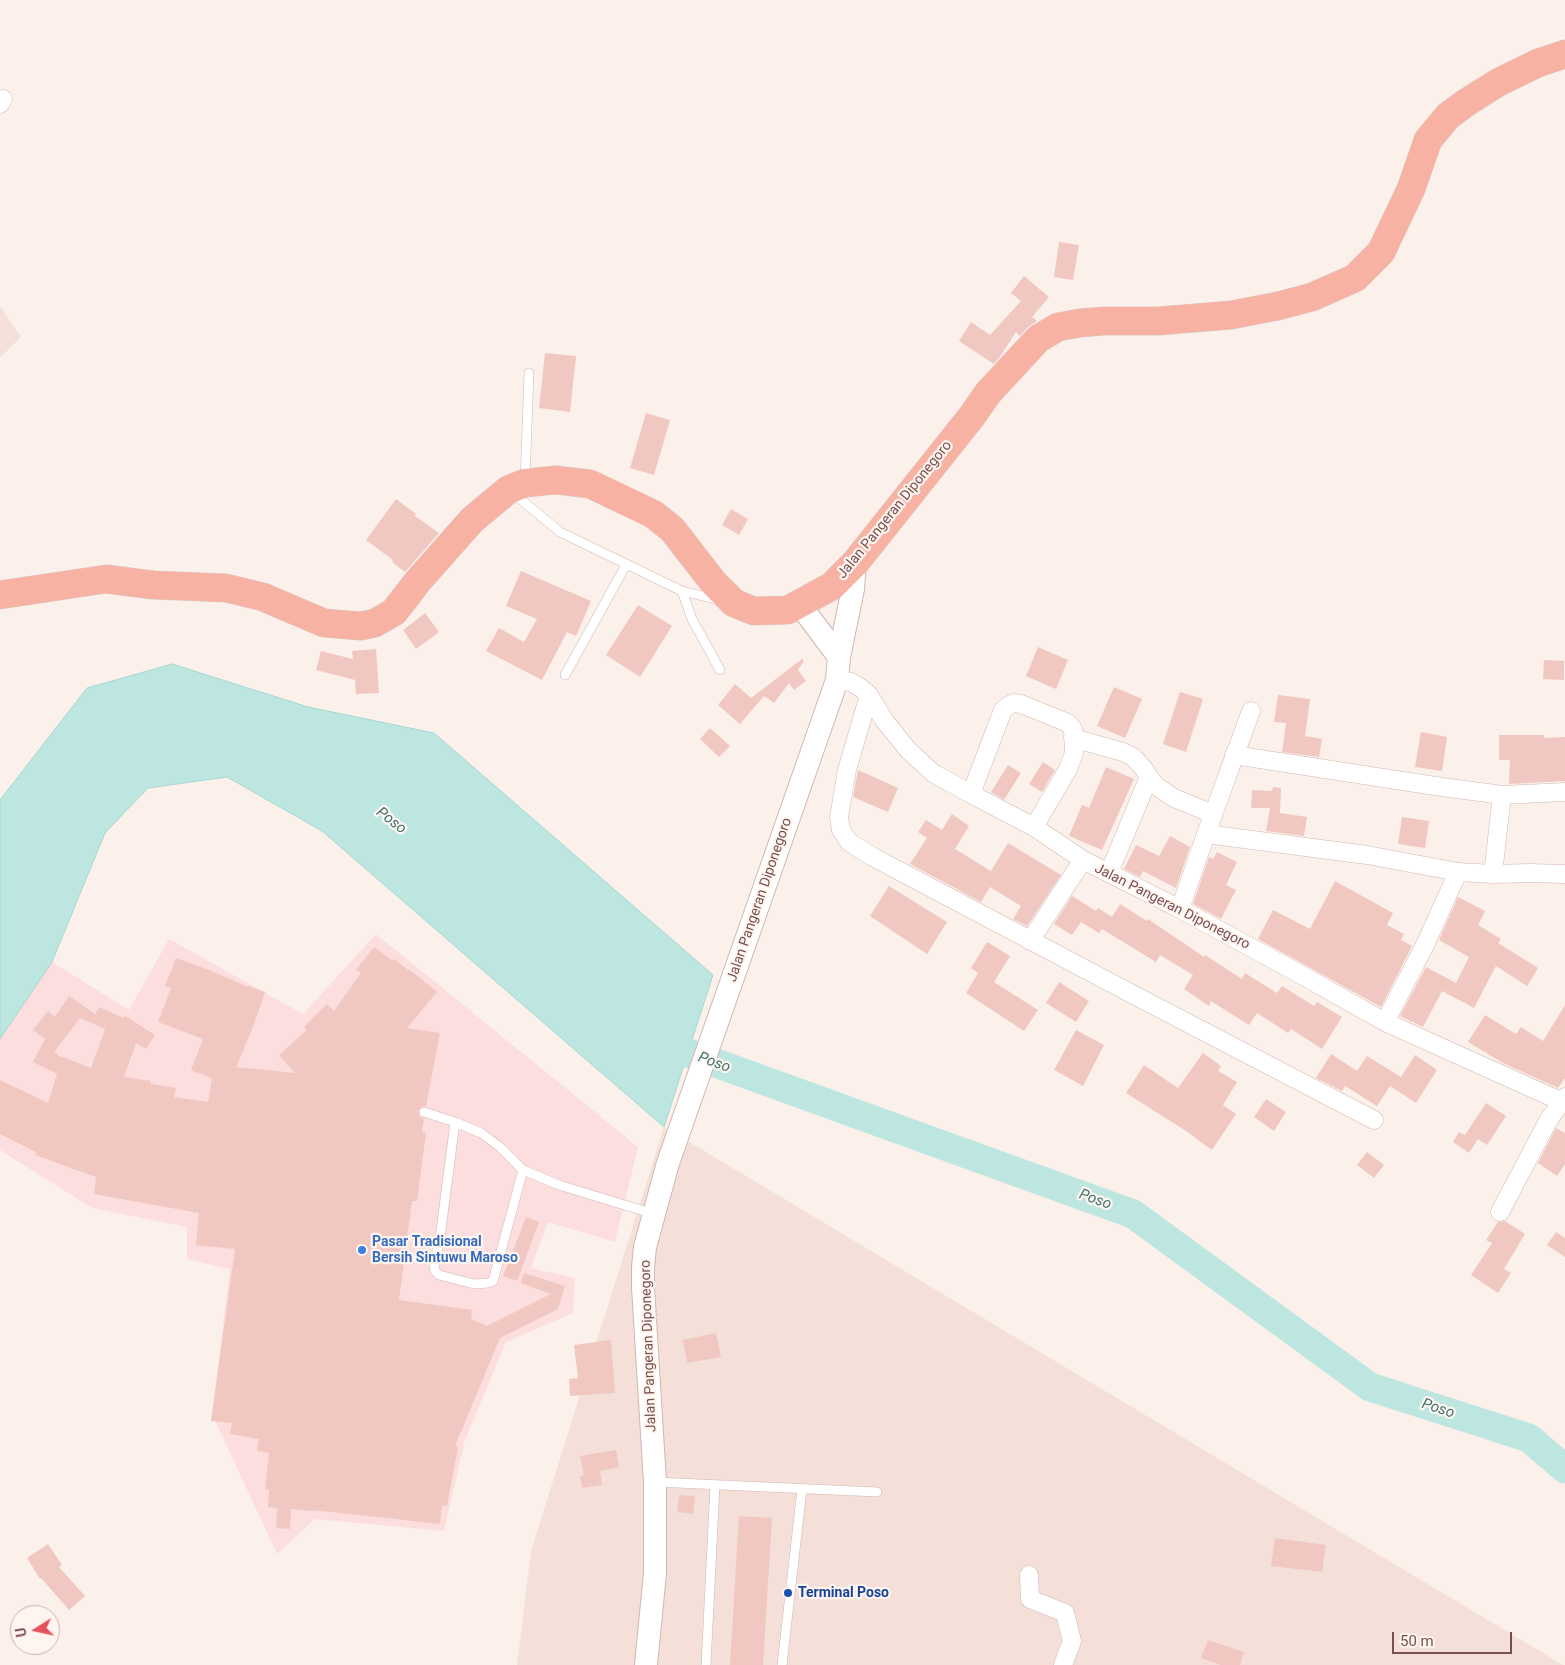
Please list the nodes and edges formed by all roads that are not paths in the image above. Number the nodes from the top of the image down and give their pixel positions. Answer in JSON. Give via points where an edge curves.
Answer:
{"nodes":[{"id":1,"x":1565,"y":54,"type":"edge"},
{"id":2,"x":529,"y":373,"type":"dead end"},
{"id":3,"x":516,"y":487,"type":"junction"},
{"id":4,"x":855,"y":563,"type":"junction"},
{"id":5,"x":626,"y":565,"type":"junction"},
{"id":6,"x":682,"y":591,"type":"junction"},
{"id":7,"x":0,"y":595,"type":"edge"},
{"id":8,"x":734,"y":603,"type":"junction"},
{"id":9,"x":800,"y":604,"type":"junction"},
{"id":10,"x":840,"y":657,"type":"junction"},
{"id":11,"x":720,"y":670,"type":"dead end"},
{"id":12,"x":565,"y":675,"type":"dead end"},
{"id":13,"x":838,"y":680,"type":"junction"},
{"id":14,"x":868,"y":695,"type":"junction"},
{"id":15,"x":1251,"y":711,"type":"dead end"},
{"id":16,"x":1073,"y":738,"type":"junction"},
{"id":17,"x":1234,"y":755,"type":"junction"},
{"id":18,"x":1148,"y":777,"type":"junction"},
{"id":19,"x":1565,"y":792,"type":"edge"},
{"id":20,"x":971,"y":794,"type":"junction"},
{"id":21,"x":1502,"y":795,"type":"junction"},
{"id":22,"x":1213,"y":814,"type":"junction"},
{"id":23,"x":1034,"y":827,"type":"junction"},
{"id":24,"x":1206,"y":834,"type":"junction"},
{"id":25,"x":1082,"y":860,"type":"junction"},
{"id":26,"x":1458,"y":872,"type":"junction"},
{"id":27,"x":1109,"y":874,"type":"junction"},
{"id":28,"x":1493,"y":874,"type":"junction"},
{"id":29,"x":1565,"y":874,"type":"edge"},
{"id":30,"x":1180,"y":910,"type":"junction"},
{"id":31,"x":1030,"y":940,"type":"junction"},
{"id":32,"x":1385,"y":1022,"type":"junction"},
{"id":33,"x":1564,"y":1101,"type":"edge"},
{"id":34,"x":424,"y":1112,"type":"dead end"},
{"id":35,"x":1374,"y":1120,"type":"dead end"},
{"id":36,"x":455,"y":1122,"type":"junction"},
{"id":37,"x":523,"y":1170,"type":"junction"},
{"id":38,"x":1500,"y":1212,"type":"dead end"},
{"id":39,"x":654,"y":1214,"type":"junction"},
{"id":40,"x":655,"y":1482,"type":"junction"},
{"id":41,"x":715,"y":1485,"type":"junction"},
{"id":42,"x":802,"y":1489,"type":"junction"},
{"id":43,"x":877,"y":1492,"type":"dead end"},
{"id":44,"x":1029,"y":1575,"type":"dead end"},
{"id":45,"x":646,"y":1665,"type":"edge"},
{"id":46,"x":706,"y":1665,"type":"edge"},
{"id":47,"x":782,"y":1665,"type":"edge"},
{"id":48,"x":1063,"y":1665,"type":"edge"}],
"edges":[{"from":1,"to":4,"type":"highway","name":"Jalan Pangeran Diponegoro","via":[[1499,82],[1448,116],[1428,140],[1411,189],[1380,252],[1355,278],[1312,296],[1241,313],[1158,321],[1080,323],[1058,327],[1038,339],[988,393]]},
{"from":2,"to":3,"type":"lane"},
{"from":3,"to":5,"type":"lane","via":[[560,532]]},
{"from":3,"to":7,"type":"highway","via":[[472,520],[394,612],[375,623],[360,626],[324,623],[263,597],[226,588],[152,585],[106,579]]},
{"from":3,"to":8,"type":"highway","name":"Jalan Pangeran Diponegoro","via":[[556,480],[590,484],[653,514],[672,529]]},
{"from":4,"to":9,"type":"highway","name":"Jalan Pangeran Diponegoro","via":[[832,586]]},
{"from":4,"to":10,"type":"street"},
{"from":5,"to":6,"type":"lane"},
{"from":5,"to":12,"type":"lane"},
{"from":6,"to":8,"type":"lane"},
{"from":6,"to":11,"type":"lane","via":[[692,619]]},
{"from":8,"to":9,"type":"highway","name":"Jalan Pangeran Diponegoro","via":[[764,612],[788,610]]},
{"from":9,"to":10,"type":"street"},
{"from":10,"to":13,"type":"street"},
{"from":13,"to":14,"type":"street","name":"Jalan Pangeran Diponegoro","via":[[851,682]]},
{"from":13,"to":39,"type":"street","name":"Jalan Pangeran Diponegoro","via":[[668,1163]]},
{"from":14,"to":20,"type":"street","name":"Jalan Pangeran Diponegoro","via":[[908,750],[933,772]]},
{"from":14,"to":31,"type":"street","via":[[847,770],[839,817],[845,838],[858,849]]},
{"from":15,"to":17,"type":"street"},
{"from":16,"to":18,"type":"street","via":[[1133,757]]},
{"from":16,"to":20,"type":"street","via":[[1073,729],[1068,723],[1021,704],[1009,705],[1004,710]]},
{"from":16,"to":23,"type":"street","via":[[1074,754],[1068,769]]},
{"from":17,"to":21,"type":"street"},
{"from":17,"to":22,"type":"street"},
{"from":18,"to":22,"type":"street","via":[[1174,798]]},
{"from":18,"to":27,"type":"street"},
{"from":19,"to":21,"type":"street"},
{"from":20,"to":23,"type":"street","name":"Jalan Pangeran Diponegoro"},
{"from":21,"to":28,"type":"street"},
{"from":22,"to":24,"type":"street"},
{"from":23,"to":25,"type":"street","name":"Jalan Pangeran Diponegoro"},
{"from":24,"to":26,"type":"street","via":[[1367,855]]},
{"from":24,"to":30,"type":"street"},
{"from":25,"to":27,"type":"street","name":"Jalan Pangeran Diponegoro"},
{"from":25,"to":31,"type":"street"},
{"from":26,"to":28,"type":"street"},
{"from":26,"to":32,"type":"street"},
{"from":27,"to":30,"type":"street","name":"Jalan Pangeran Diponegoro"},
{"from":28,"to":29,"type":"street"},
{"from":30,"to":32,"type":"street","name":"Jalan Pangeran Diponegoro"},
{"from":31,"to":35,"type":"street"},
{"from":32,"to":33,"type":"street","name":"Jalan Pangeran Diponegoro"},
{"from":33,"to":38,"type":"street","via":[[1548,1121]]},
{"from":34,"to":36,"type":"lane"},
{"from":36,"to":37,"type":"lane","via":[[481,1133]]},
{"from":36,"to":37,"type":"lane","via":[[434,1264],[439,1276],[474,1284],[493,1281]]},
{"from":37,"to":39,"type":"lane","via":[[559,1185]]},
{"from":39,"to":40,"type":"street","name":"Jalan Pangeran Diponegoro","via":[[643,1268]]},
{"from":40,"to":41,"type":"lane"},
{"from":40,"to":45,"type":"street","name":"Jalan Pangeran Diponegoro","via":[[655,1573]]},
{"from":41,"to":42,"type":"lane"},
{"from":41,"to":46,"type":"lane"},
{"from":42,"to":43,"type":"lane"},
{"from":42,"to":47,"type":"lane"},
{"from":44,"to":48,"type":"street","via":[[1030,1599],[1065,1614],[1072,1641]]}]}
